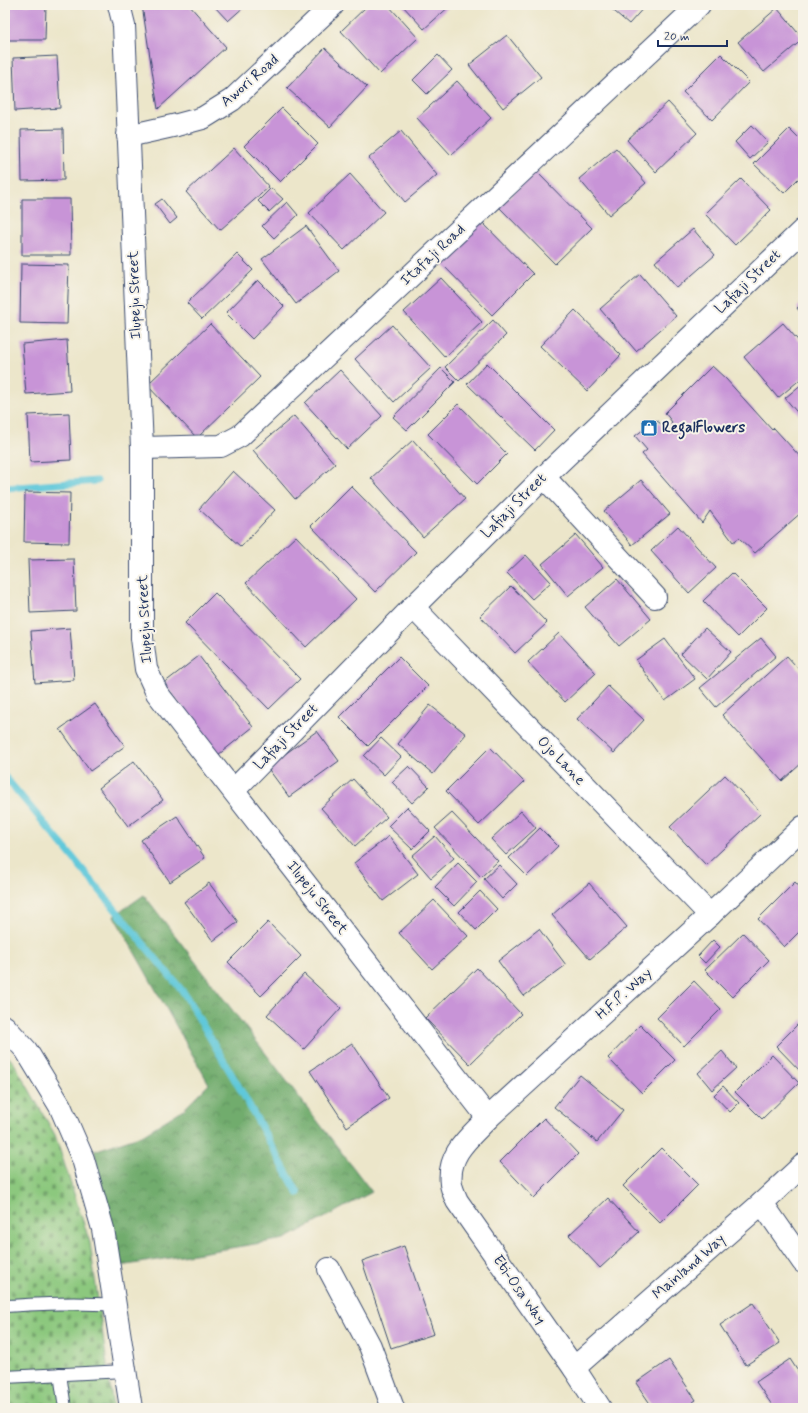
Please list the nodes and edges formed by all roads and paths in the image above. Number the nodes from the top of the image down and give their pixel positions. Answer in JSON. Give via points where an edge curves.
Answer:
{"nodes":[{"id":1,"x":119,"y":5,"type":"edge"},
{"id":2,"x":333,"y":5,"type":"edge"},
{"id":3,"x":699,"y":5,"type":"edge"},
{"id":4,"x":128,"y":136,"type":"junction"},
{"id":5,"x":803,"y":230,"type":"edge"},
{"id":6,"x":142,"y":448,"type":"junction"},
{"id":7,"x":544,"y":477,"type":"junction"},
{"id":8,"x":655,"y":597,"type":"dead end"},
{"id":9,"x":413,"y":607,"type":"junction"},
{"id":10,"x":234,"y":790,"type":"junction"},
{"id":11,"x":803,"y":826,"type":"edge"},
{"id":12,"x":710,"y":915,"type":"junction"},
{"id":13,"x":5,"y":1026,"type":"edge"},
{"id":14,"x":488,"y":1118,"type":"junction"},
{"id":15,"x":803,"y":1165,"type":"edge"},
{"id":16,"x":451,"y":1167,"type":"joint"},
{"id":17,"x":762,"y":1204,"type":"junction"},
{"id":18,"x":803,"y":1262,"type":"edge"},
{"id":19,"x":329,"y":1268,"type":"dead end"},
{"id":20,"x":114,"y":1304,"type":"junction"},
{"id":21,"x":5,"y":1306,"type":"edge"},
{"id":22,"x":574,"y":1368,"type":"junction"},
{"id":23,"x":125,"y":1371,"type":"junction"},
{"id":24,"x":60,"y":1374,"type":"junction"},
{"id":25,"x":5,"y":1377,"type":"edge"},
{"id":26,"x":65,"y":1408,"type":"edge"},
{"id":27,"x":131,"y":1408,"type":"edge"},
{"id":28,"x":393,"y":1408,"type":"edge"},
{"id":29,"x":600,"y":1408,"type":"edge"}],
"edges":[{"from":1,"to":4,"type":"street","name":"Ilupeju Street","via":[[124,25]]},
{"from":2,"to":4,"type":"street","name":"Awori Road","via":[[232,100],[203,118]]},
{"from":3,"to":6,"type":"street","name":"Itafaji Road","via":[[240,436],[221,446]]},
{"from":4,"to":6,"type":"street","name":"Ilupeju Street"},
{"from":5,"to":7,"type":"street","name":"Lafiaji Street"},
{"from":6,"to":10,"type":"street","name":"Ilupeju Street","via":[[142,638],[146,669],[158,693]]},
{"from":7,"to":8,"type":"street"},
{"from":7,"to":9,"type":"street","name":"Lafiaji Street"},
{"from":9,"to":10,"type":"street","name":"Lafiaji Street"},
{"from":9,"to":12,"type":"street","name":"Ojo Lane"},
{"from":10,"to":14,"type":"street","name":"Ilupeju Street"},
{"from":11,"to":12,"type":"street","name":"H.F.P. Way"},
{"from":12,"to":14,"type":"street","name":"H.F.P. Way"},
{"from":13,"to":20,"type":"street","via":[[26,1050],[60,1106],[83,1158],[103,1229]]},
{"from":14,"to":16,"type":"street","name":"H.F.P. Way","via":[[458,1150]]},
{"from":15,"to":17,"type":"street","name":"Mainland Way"},
{"from":16,"to":22,"type":"street","name":"Eti-Osa Way","via":[[451,1184],[457,1201]]},
{"from":17,"to":18,"type":"street"},
{"from":17,"to":22,"type":"street","name":"Mainland Way"},
{"from":19,"to":28,"type":"street","via":[[370,1346]]},
{"from":20,"to":21,"type":"lane","via":[[56,1303]]},
{"from":20,"to":23,"type":"street"},
{"from":22,"to":29,"type":"street","name":"Eti-Osa Way"},
{"from":23,"to":24,"type":"lane"},
{"from":23,"to":27,"type":"street"},
{"from":24,"to":25,"type":"lane"},
{"from":24,"to":26,"type":"lane"}]}
